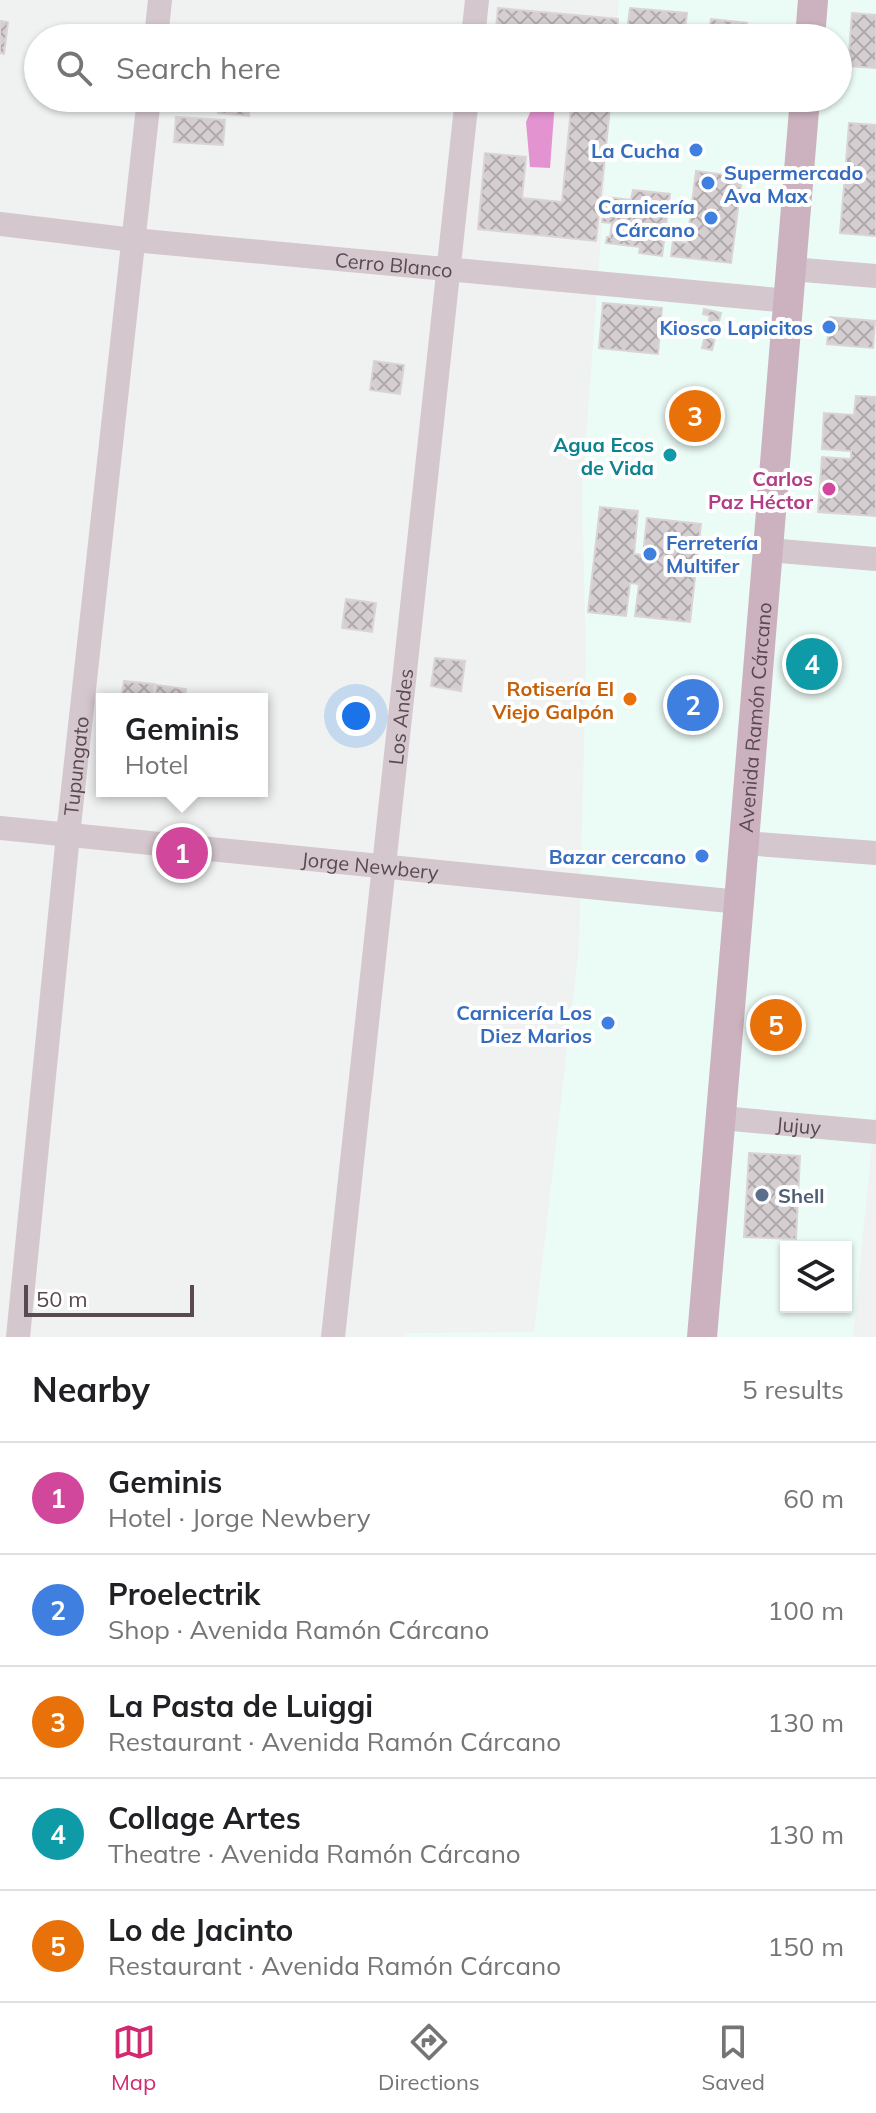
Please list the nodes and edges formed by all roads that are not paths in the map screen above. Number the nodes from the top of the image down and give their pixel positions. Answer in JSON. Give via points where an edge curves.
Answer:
{"nodes":[{"id":1,"x":160,"y":0,"type":"edge"},
{"id":2,"x":477,"y":0,"type":"edge"},
{"id":3,"x":813,"y":0,"type":"edge"},
{"id":4,"x":157,"y":24,"type":"edge"},
{"id":5,"x":474,"y":24,"type":"edge"},
{"id":6,"x":811,"y":24,"type":"edge"},
{"id":7,"x":147,"y":112,"type":"edge"},
{"id":8,"x":466,"y":112,"type":"edge"},
{"id":9,"x":804,"y":112,"type":"edge"},
{"id":10,"x":0,"y":224,"type":"edge"},
{"id":11,"x":133,"y":240,"type":"junction"},
{"id":12,"x":791,"y":269,"type":"junction"},
{"id":13,"x":450,"y":270,"type":"junction"},
{"id":14,"x":876,"y":276,"type":"edge"},
{"id":15,"x":789,"y":301,"type":"junction"},
{"id":16,"x":768,"y":550,"type":"junction"},
{"id":17,"x":876,"y":559,"type":"edge"},
{"id":18,"x":0,"y":828,"type":"edge"},
{"id":19,"x":68,"y":835,"type":"junction"},
{"id":20,"x":744,"y":843,"type":"junction"},
{"id":21,"x":876,"y":853,"type":"edge"},
{"id":22,"x":383,"y":868,"type":"junction"},
{"id":23,"x":739,"y":902,"type":"junction"},
{"id":24,"x":721,"y":1118,"type":"junction"},
{"id":25,"x":876,"y":1132,"type":"edge"},
{"id":26,"x":18,"y":1337,"type":"edge"},
{"id":27,"x":333,"y":1337,"type":"edge"},
{"id":28,"x":702,"y":1337,"type":"edge"}],
"edges":[{"from":1,"to":4,"type":"street"},
{"from":2,"to":5,"type":"street"},
{"from":3,"to":6,"type":"main road"},
{"from":7,"to":11,"type":"street","name":"Tupungato"},
{"from":8,"to":13,"type":"street","name":"Los Andes"},
{"from":9,"to":12,"type":"main road","name":"Avenida Ramón Cárcano"},
{"from":10,"to":11,"type":"street","name":"Cerro Blanco"},
{"from":11,"to":13,"type":"street","name":"Cerro Blanco"},
{"from":11,"to":19,"type":"street","name":"Tupungato"},
{"from":12,"to":14,"type":"street"},
{"from":12,"to":15,"type":"main road","name":"Avenida Ramón Cárcano"},
{"from":13,"to":15,"type":"street","name":"Cerro Blanco"},
{"from":13,"to":22,"type":"street","name":"Los Andes"},
{"from":15,"to":16,"type":"main road","name":"Avenida Ramón Cárcano"},
{"from":16,"to":17,"type":"street"},
{"from":16,"to":20,"type":"main road","name":"Avenida Ramón Cárcano"},
{"from":18,"to":19,"type":"street","name":"Jorge Newbery"},
{"from":19,"to":22,"type":"street","name":"Jorge Newbery"},
{"from":19,"to":26,"type":"street","name":"Tupungato"},
{"from":20,"to":21,"type":"street"},
{"from":20,"to":23,"type":"main road","name":"Avenida Ramón Cárcano"},
{"from":22,"to":23,"type":"street","name":"Jorge Newbery"},
{"from":22,"to":27,"type":"street","name":"Los Andes"},
{"from":23,"to":24,"type":"main road","name":"Avenida Ramón Cárcano"},
{"from":24,"to":25,"type":"street","name":"Jujuy"},
{"from":24,"to":28,"type":"main road","name":"Avenida Ramón Cárcano"}]}
